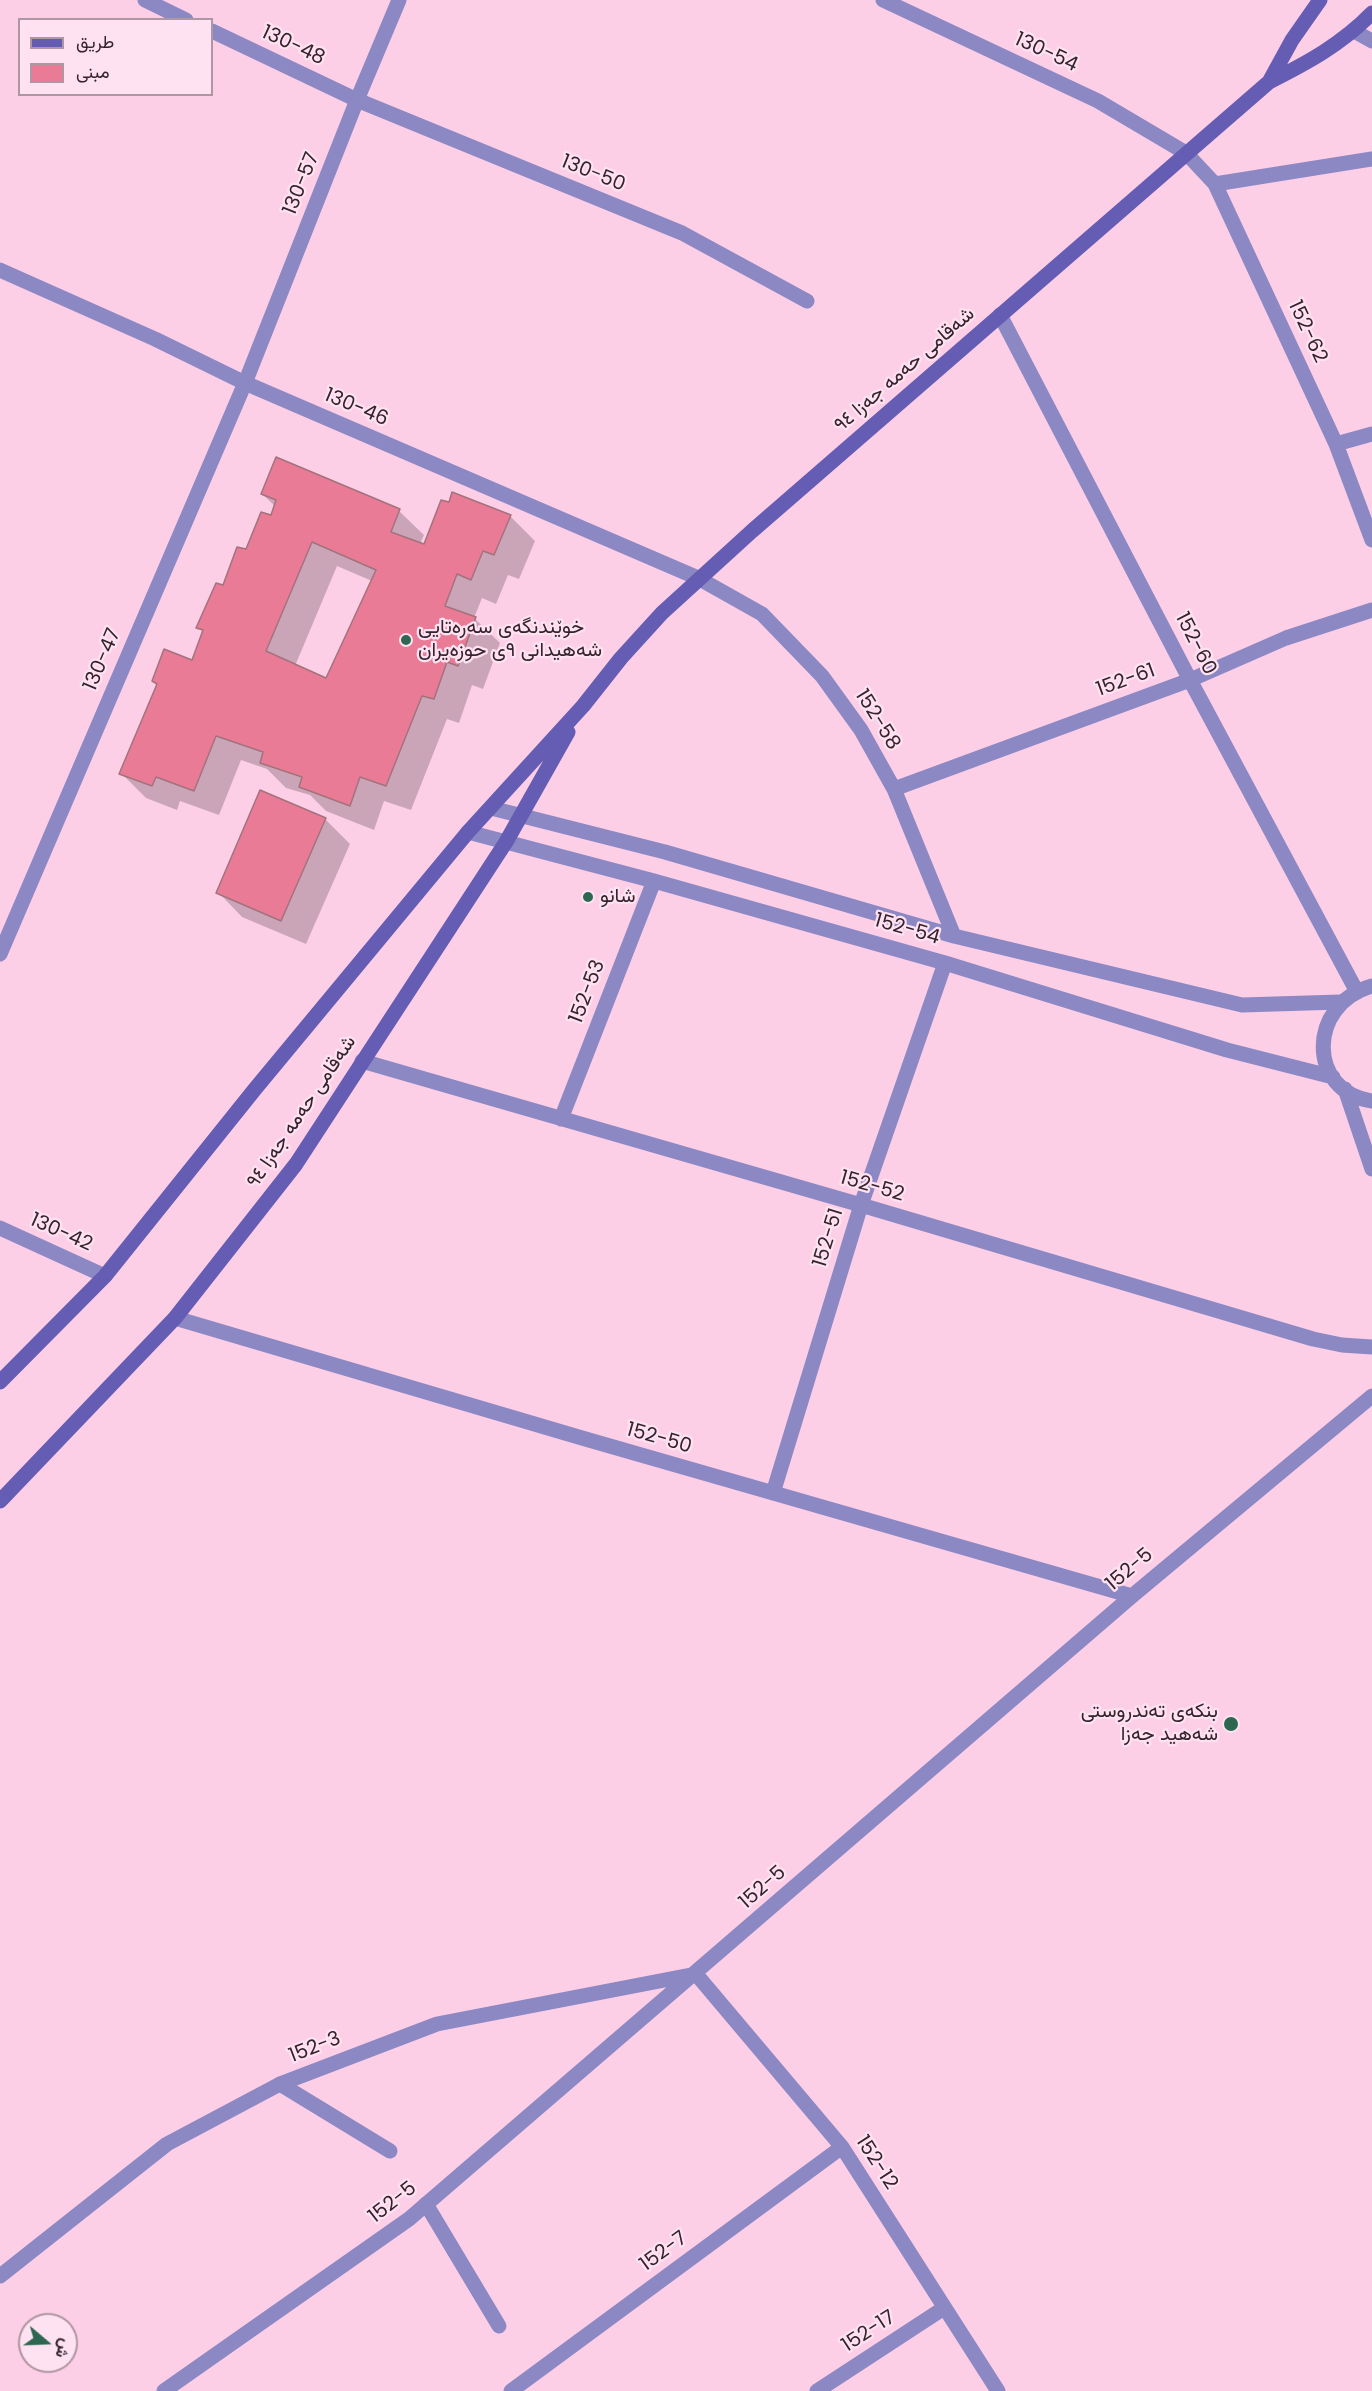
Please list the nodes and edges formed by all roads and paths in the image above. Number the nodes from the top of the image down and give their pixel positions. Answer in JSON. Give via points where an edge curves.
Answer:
{"nodes":[{"id":1,"x":145,"y":0,"type":"edge"},
{"id":2,"x":399,"y":0,"type":"edge"},
{"id":3,"x":883,"y":0,"type":"edge"},
{"id":4,"x":1318,"y":1,"type":"edge"},
{"id":5,"x":1372,"y":13,"type":"edge"},
{"id":6,"x":182,"y":18,"type":"edge"},
{"id":7,"x":213,"y":31,"type":"edge"},
{"id":8,"x":1354,"y":31,"type":"junction"},
{"id":9,"x":1372,"y":41,"type":"edge"},
{"id":10,"x":1269,"y":82,"type":"junction"},
{"id":11,"x":357,"y":100,"type":"junction"},
{"id":12,"x":1186,"y":153,"type":"junction"},
{"id":13,"x":1372,"y":159,"type":"edge"},
{"id":14,"x":1215,"y":184,"type":"junction"},
{"id":15,"x":0,"y":270,"type":"edge"},
{"id":16,"x":807,"y":301,"type":"dead end"},
{"id":17,"x":1000,"y":315,"type":"junction"},
{"id":18,"x":245,"y":383,"type":"junction"},
{"id":19,"x":1372,"y":434,"type":"edge"},
{"id":20,"x":1336,"y":444,"type":"junction"},
{"id":21,"x":1372,"y":540,"type":"edge"},
{"id":22,"x":698,"y":579,"type":"junction"},
{"id":23,"x":1372,"y":610,"type":"edge"},
{"id":24,"x":1190,"y":680,"type":"junction"},
{"id":25,"x":583,"y":706,"type":"junction"},
{"id":26,"x":894,"y":789,"type":"junction"},
{"id":27,"x":491,"y":808,"type":"junction"},
{"id":28,"x":521,"y":816,"type":"junction"},
{"id":29,"x":468,"y":832,"type":"junction"},
{"id":30,"x":506,"y":842,"type":"junction"},
{"id":31,"x":654,"y":881,"type":"junction"},
{"id":32,"x":954,"y":936,"type":"junction"},
{"id":33,"x":0,"y":954,"type":"edge"},
{"id":34,"x":945,"y":963,"type":"junction"},
{"id":35,"x":1372,"y":986,"type":"edge"},
{"id":36,"x":1356,"y":990,"type":"junction"},
{"id":37,"x":1340,"y":1002,"type":"junction"},
{"id":38,"x":362,"y":1062,"type":"junction"},
{"id":39,"x":1333,"y":1077,"type":"junction"},
{"id":40,"x":1345,"y":1089,"type":"junction"},
{"id":41,"x":1372,"y":1101,"type":"edge"},
{"id":42,"x":561,"y":1119,"type":"junction"},
{"id":43,"x":1372,"y":1169,"type":"edge"},
{"id":44,"x":861,"y":1205,"type":"junction"},
{"id":45,"x":0,"y":1228,"type":"edge"},
{"id":46,"x":105,"y":1276,"type":"junction"},
{"id":47,"x":175,"y":1318,"type":"junction"},
{"id":48,"x":1372,"y":1347,"type":"edge"},
{"id":49,"x":0,"y":1382,"type":"edge"},
{"id":50,"x":1372,"y":1396,"type":"edge"},
{"id":51,"x":773,"y":1493,"type":"junction"},
{"id":52,"x":0,"y":1501,"type":"edge"},
{"id":53,"x":1132,"y":1596,"type":"junction"},
{"id":54,"x":696,"y":1974,"type":"junction"},
{"id":55,"x":280,"y":2084,"type":"junction"},
{"id":56,"x":842,"y":2147,"type":"junction"},
{"id":57,"x":390,"y":2151,"type":"dead end"},
{"id":58,"x":426,"y":2204,"type":"junction"},
{"id":59,"x":0,"y":2276,"type":"edge"},
{"id":60,"x":944,"y":2308,"type":"junction"},
{"id":61,"x":499,"y":2326,"type":"dead end"},
{"id":62,"x":164,"y":2391,"type":"edge"},
{"id":63,"x":511,"y":2391,"type":"edge"},
{"id":64,"x":818,"y":2391,"type":"edge"},
{"id":65,"x":998,"y":2391,"type":"edge"}],
"edges":[{"from":1,"to":6,"type":"street"},
{"from":2,"to":11,"type":"street","name":"130-57"},
{"from":3,"to":12,"type":"street","name":"130-54","via":[[1098,101]]},
{"from":4,"to":10,"type":"main road","name":"شەقامی حەمە جەزا ٩٤"},
{"from":5,"to":8,"type":"main road","name":"شەقامی حەمە جەزا ٩٤"},
{"from":7,"to":11,"type":"street","name":"130-48"},
{"from":8,"to":9,"type":"street"},
{"from":8,"to":10,"type":"main road","name":"شەقامی حەمە جەزا ٩٤","via":[[1328,51]]},
{"from":10,"to":12,"type":"main road","name":"شەقامی حەمە جەزا ٩٤"},
{"from":11,"to":16,"type":"street","name":"130-50","via":[[682,233]]},
{"from":11,"to":18,"type":"street","name":"130-57"},
{"from":12,"to":14,"type":"street","name":"152-62"},
{"from":12,"to":17,"type":"main road","name":"شەقامی حەمە جەزا ٩٤"},
{"from":13,"to":14,"type":"street"},
{"from":14,"to":20,"type":"street","name":"152-62"},
{"from":15,"to":18,"type":"street","name":"130-46"},
{"from":17,"to":22,"type":"main road","name":"شەقامی حەمە جەزا ٩٤"},
{"from":17,"to":24,"type":"street","name":"152-60"},
{"from":18,"to":22,"type":"street","name":"130-46"},
{"from":18,"to":33,"type":"street","name":"130-47"},
{"from":19,"to":20,"type":"street"},
{"from":20,"to":21,"type":"street","name":"152-62"},
{"from":22,"to":25,"type":"main road","name":"شەقامی حەمە جەزا ٩٤","via":[[621,658]]},
{"from":22,"to":26,"type":"street","name":"152-58","via":[[762,614],[822,675],[861,730]]},
{"from":23,"to":24,"type":"street","name":"152-61","via":[[1286,638]]},
{"from":24,"to":26,"type":"street","name":"152-61"},
{"from":24,"to":36,"type":"street","name":"152-60"},
{"from":25,"to":27,"type":"main road","name":"شەقامی حەمە جەزا ٩٤"},
{"from":25,"to":28,"type":"main road","name":"شەقامی حەمە جەزا ٩٤"},
{"from":26,"to":32,"type":"street","name":"152-58"},
{"from":27,"to":28,"type":"street","name":"152-54"},
{"from":27,"to":29,"type":"main road","name":"شەقامی حەمە جەزا ٩٤"},
{"from":28,"to":30,"type":"main road","name":"شەقامی حەمە جەزا ٩٤"},
{"from":28,"to":32,"type":"street","name":"152-54","via":[[665,852]]},
{"from":29,"to":30,"type":"street","name":"152-54"},
{"from":29,"to":46,"type":"main road","name":"شەقامی حەمە جەزا ٩٤"},
{"from":30,"to":31,"type":"street","name":"152-54"},
{"from":30,"to":38,"type":"main road","name":"شەقامی حەمە جەزا ٩٤"},
{"from":31,"to":34,"type":"street","name":"152-54"},
{"from":31,"to":42,"type":"street","name":"152-53"},
{"from":32,"to":37,"type":"street","name":"152-54","via":[[1242,1005]]},
{"from":34,"to":39,"type":"street","name":"152-54","via":[[1227,1050]]},
{"from":34,"to":44,"type":"street","name":"152-51"},
{"from":35,"to":36,"type":"street"},
{"from":36,"to":37,"type":"street"},
{"from":37,"to":39,"type":"street","via":[[1328,1019],[1323,1038],[1324,1059]]},
{"from":38,"to":42,"type":"street","name":"152-52"},
{"from":38,"to":47,"type":"main road","name":"شەقامی حەمە جەزا ٩٤","via":[[296,1164]]},
{"from":39,"to":40,"type":"street"},
{"from":40,"to":41,"type":"street"},
{"from":40,"to":43,"type":"street"},
{"from":42,"to":44,"type":"street","name":"152-52"},
{"from":44,"to":48,"type":"street","name":"152-52","via":[[1313,1339]]},
{"from":44,"to":51,"type":"street","name":"152-51"},
{"from":45,"to":46,"type":"street","name":"130-42"},
{"from":46,"to":49,"type":"main road","name":"شەقامی حەمە جەزا ٩٤"},
{"from":47,"to":51,"type":"street","name":"152-50"},
{"from":47,"to":52,"type":"main road","name":"شەقامی حەمە جەزا ٩٤"},
{"from":50,"to":53,"type":"street","name":"152-5"},
{"from":51,"to":53,"type":"street","name":"152-50"},
{"from":53,"to":54,"type":"street","name":"152-5"},
{"from":54,"to":55,"type":"street","name":"152-3","via":[[437,2024]]},
{"from":54,"to":56,"type":"street","name":"152-12"},
{"from":54,"to":58,"type":"street","name":"152-5"},
{"from":55,"to":57,"type":"street"},
{"from":55,"to":59,"type":"street","name":"152-3","via":[[167,2144]]},
{"from":56,"to":60,"type":"street","name":"152-12"},
{"from":56,"to":63,"type":"street","name":"152-7"},
{"from":58,"to":61,"type":"street"},
{"from":58,"to":62,"type":"street","name":"152-5"},
{"from":60,"to":64,"type":"street","name":"152-17"},
{"from":60,"to":65,"type":"street","name":"152-12"}]}
